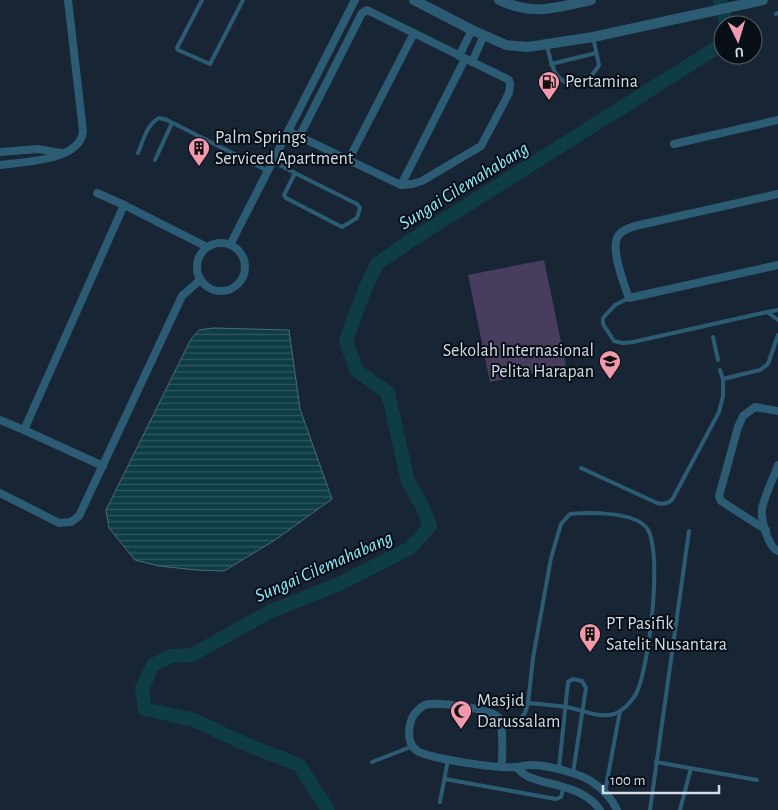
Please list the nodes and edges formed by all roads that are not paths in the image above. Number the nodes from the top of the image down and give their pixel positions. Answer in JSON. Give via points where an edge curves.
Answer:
{"nodes":[{"id":1,"x":68,"y":0,"type":"edge"},
{"id":2,"x":202,"y":0,"type":"edge"},
{"id":3,"x":243,"y":0,"type":"edge"},
{"id":4,"x":355,"y":0,"type":"edge"},
{"id":5,"x":414,"y":0,"type":"edge"},
{"id":6,"x":499,"y":0,"type":"edge"},
{"id":7,"x":591,"y":0,"type":"edge"},
{"id":8,"x":763,"y":0,"type":"edge"},
{"id":9,"x":572,"y":2,"type":"edge"},
{"id":10,"x":472,"y":30,"type":"junction"},
{"id":11,"x":414,"y":34,"type":"junction"},
{"id":12,"x":484,"y":36,"type":"junction"},
{"id":13,"x":593,"y":37,"type":"junction"},
{"id":14,"x":546,"y":46,"type":"junction"},
{"id":15,"x":596,"y":53,"type":"junction"},
{"id":16,"x":465,"y":59,"type":"junction"},
{"id":17,"x":551,"y":64,"type":"junction"},
{"id":18,"x":778,"y":120,"type":"edge"},
{"id":19,"x":172,"y":123,"type":"junction"},
{"id":20,"x":288,"y":131,"type":"junction"},
{"id":21,"x":299,"y":137,"type":"junction"},
{"id":22,"x":674,"y":144,"type":"dead end"},
{"id":23,"x":0,"y":152,"type":"edge"},
{"id":24,"x":63,"y":153,"type":"junction"},
{"id":25,"x":138,"y":153,"type":"dead end"},
{"id":26,"x":155,"y":160,"type":"dead end"},
{"id":27,"x":272,"y":161,"type":"junction"},
{"id":28,"x":348,"y":161,"type":"junction"},
{"id":29,"x":0,"y":165,"type":"edge"},
{"id":30,"x":268,"y":171,"type":"junction"},
{"id":31,"x":295,"y":173,"type":"junction"},
{"id":32,"x":401,"y":185,"type":"junction"},
{"id":33,"x":96,"y":193,"type":"dead end"},
{"id":34,"x":778,"y":194,"type":"edge"},
{"id":35,"x":124,"y":205,"type":"junction"},
{"id":36,"x":230,"y":245,"type":"junction"},
{"id":37,"x":207,"y":247,"type":"junction"},
{"id":38,"x":778,"y":266,"type":"edge"},
{"id":39,"x":200,"y":280,"type":"junction"},
{"id":40,"x":629,"y":298,"type":"junction"},
{"id":41,"x":778,"y":310,"type":"edge"},
{"id":42,"x":767,"y":312,"type":"junction"},
{"id":43,"x":778,"y":320,"type":"edge"},
{"id":44,"x":778,"y":335,"type":"edge"},
{"id":45,"x":713,"y":337,"type":"dead end"},
{"id":46,"x":718,"y":360,"type":"dead end"},
{"id":47,"x":720,"y":370,"type":"dead end"},
{"id":48,"x":723,"y":379,"type":"junction"},
{"id":49,"x":778,"y":411,"type":"edge"},
{"id":50,"x":0,"y":420,"type":"edge"},
{"id":51,"x":24,"y":430,"type":"junction"},
{"id":52,"x":778,"y":465,"type":"edge"},
{"id":53,"x":103,"y":466,"type":"junction"},
{"id":54,"x":581,"y":468,"type":"dead end"},
{"id":55,"x":0,"y":493,"type":"edge"},
{"id":56,"x":766,"y":530,"type":"junction"},
{"id":57,"x":689,"y":531,"type":"dead end"},
{"id":58,"x":778,"y":551,"type":"edge"},
{"id":59,"x":528,"y":703,"type":"junction"},
{"id":60,"x":566,"y":707,"type":"junction"},
{"id":61,"x":582,"y":710,"type":"junction"},
{"id":62,"x":620,"y":711,"type":"junction"},
{"id":63,"x":499,"y":718,"type":"junction"},
{"id":64,"x":413,"y":746,"type":"junction"},
{"id":65,"x":448,"y":760,"type":"junction"},
{"id":66,"x":372,"y":762,"type":"dead end"},
{"id":67,"x":656,"y":762,"type":"junction"},
{"id":68,"x":501,"y":767,"type":"junction"},
{"id":69,"x":516,"y":767,"type":"junction"},
{"id":70,"x":691,"y":768,"type":"junction"},
{"id":71,"x":559,"y":770,"type":"junction"},
{"id":72,"x":573,"y":773,"type":"junction"},
{"id":73,"x":445,"y":779,"type":"junction"},
{"id":74,"x":757,"y":780,"type":"dead end"},
{"id":75,"x":564,"y":786,"type":"junction"},
{"id":76,"x":605,"y":792,"type":"junction"},
{"id":77,"x":440,"y":802,"type":"dead end"},
{"id":78,"x":600,"y":810,"type":"edge"},
{"id":79,"x":617,"y":810,"type":"edge"},
{"id":80,"x":650,"y":810,"type":"edge"},
{"id":81,"x":680,"y":810,"type":"edge"}],
"edges":[{"from":1,"to":24,"type":"street","via":[[83,132],[78,145]]},
{"from":2,"to":3,"type":"lane","via":[[177,48],[210,64]]},
{"from":4,"to":20,"type":"street"},
{"from":5,"to":10,"type":"street"},
{"from":6,"to":9,"type":"street","via":[[515,8],[533,10],[553,9]]},
{"from":7,"to":9,"type":"street"},
{"from":8,"to":13,"type":"street"},
{"from":10,"to":12,"type":"street"},
{"from":10,"to":16,"type":"street"},
{"from":11,"to":16,"type":"street"},
{"from":11,"to":21,"type":"street","via":[[367,10],[364,12]]},
{"from":11,"to":28,"type":"street"},
{"from":12,"to":14,"type":"street","via":[[516,47]]},
{"from":12,"to":16,"type":"street"},
{"from":13,"to":14,"type":"street"},
{"from":13,"to":15,"type":"lane"},
{"from":14,"to":17,"type":"lane"},
{"from":15,"to":17,"type":"lane"},
{"from":15,"to":17,"type":"lane","via":[[599,65],[593,76],[572,84],[564,83]]},
{"from":16,"to":32,"type":"street"},
{"from":16,"to":32,"type":"street","via":[[508,80],[509,93],[481,146],[422,181]]},
{"from":18,"to":22,"type":"street"},
{"from":19,"to":25,"type":"lane","via":[[159,118],[156,120],[148,129]]},
{"from":19,"to":26,"type":"lane"},
{"from":19,"to":30,"type":"lane"},
{"from":20,"to":21,"type":"street"},
{"from":20,"to":27,"type":"street"},
{"from":21,"to":28,"type":"street"},
{"from":23,"to":24,"type":"street","via":[[38,149]]},
{"from":24,"to":29,"type":"street","via":[[40,160]]},
{"from":27,"to":30,"type":"street"},
{"from":27,"to":31,"type":"lane"},
{"from":28,"to":32,"type":"street"},
{"from":30,"to":36,"type":"street"},
{"from":31,"to":31,"type":"lane","via":[[357,204],[360,208],[357,218],[342,227],[286,198],[284,195]]},
{"from":33,"to":35,"type":"street"},
{"from":34,"to":40,"type":"street","via":[[626,229],[618,237],[616,250]]},
{"from":35,"to":37,"type":"street"},
{"from":35,"to":51,"type":"street"},
{"from":36,"to":37,"type":"street","via":[[218,243]]},
{"from":36,"to":39,"type":"street","via":[[243,256],[245,264],[245,272],[237,286],[221,292],[212,290]]},
{"from":37,"to":39,"type":"street","via":[[196,266]]},
{"from":38,"to":40,"type":"street"},
{"from":39,"to":53,"type":"street","via":[[182,296]]},
{"from":40,"to":42,"type":"lane","via":[[615,305],[603,318],[603,324],[614,341],[633,342]]},
{"from":41,"to":42,"type":"lane"},
{"from":42,"to":43,"type":"lane"},
{"from":44,"to":48,"type":"lane","via":[[765,367]]},
{"from":45,"to":46,"type":"lane"},
{"from":47,"to":48,"type":"lane"},
{"from":48,"to":54,"type":"lane","via":[[720,412],[669,503],[661,505]]},
{"from":49,"to":56,"type":"street","via":[[755,407],[743,416],[719,496],[721,501]]},
{"from":50,"to":51,"type":"street"},
{"from":51,"to":53,"type":"street"},
{"from":52,"to":56,"type":"street","via":[[762,509]]},
{"from":53,"to":55,"type":"street","via":[[82,512],[68,523],[59,523]]},
{"from":56,"to":58,"type":"street","via":[[772,547]]},
{"from":57,"to":67,"type":"lane"},
{"from":59,"to":60,"type":"lane"},
{"from":59,"to":62,"type":"lane","via":[[551,558],[561,524],[570,514],[592,512],[634,519],[652,534],[655,586],[650,632],[636,693]]},
{"from":59,"to":63,"type":"lane","via":[[520,718],[512,721]]},
{"from":60,"to":61,"type":"lane"},
{"from":60,"to":61,"type":"lane","via":[[568,682],[573,679],[582,681],[586,688]]},
{"from":60,"to":71,"type":"lane"},
{"from":61,"to":62,"type":"lane","via":[[608,715]]},
{"from":61,"to":72,"type":"lane"},
{"from":62,"to":76,"type":"lane"},
{"from":63,"to":64,"type":"street","via":[[490,712],[474,709],[426,705],[412,718],[409,730]]},
{"from":63,"to":68,"type":"street"},
{"from":64,"to":65,"type":"street","via":[[423,753]]},
{"from":64,"to":66,"type":"lane"},
{"from":65,"to":68,"type":"street"},
{"from":65,"to":73,"type":"lane"},
{"from":67,"to":70,"type":"lane"},
{"from":67,"to":80,"type":"lane"},
{"from":68,"to":69,"type":"street"},
{"from":69,"to":71,"type":"street","via":[[531,764]]},
{"from":69,"to":75,"type":"street","via":[[527,776]]},
{"from":70,"to":74,"type":"lane"},
{"from":70,"to":81,"type":"lane"},
{"from":71,"to":72,"type":"street"},
{"from":72,"to":76,"type":"street"},
{"from":73,"to":75,"type":"lane","via":[[556,799],[561,797]]},
{"from":73,"to":77,"type":"lane"},
{"from":75,"to":78,"type":"street","via":[[584,794]]},
{"from":76,"to":79,"type":"street"}]}
